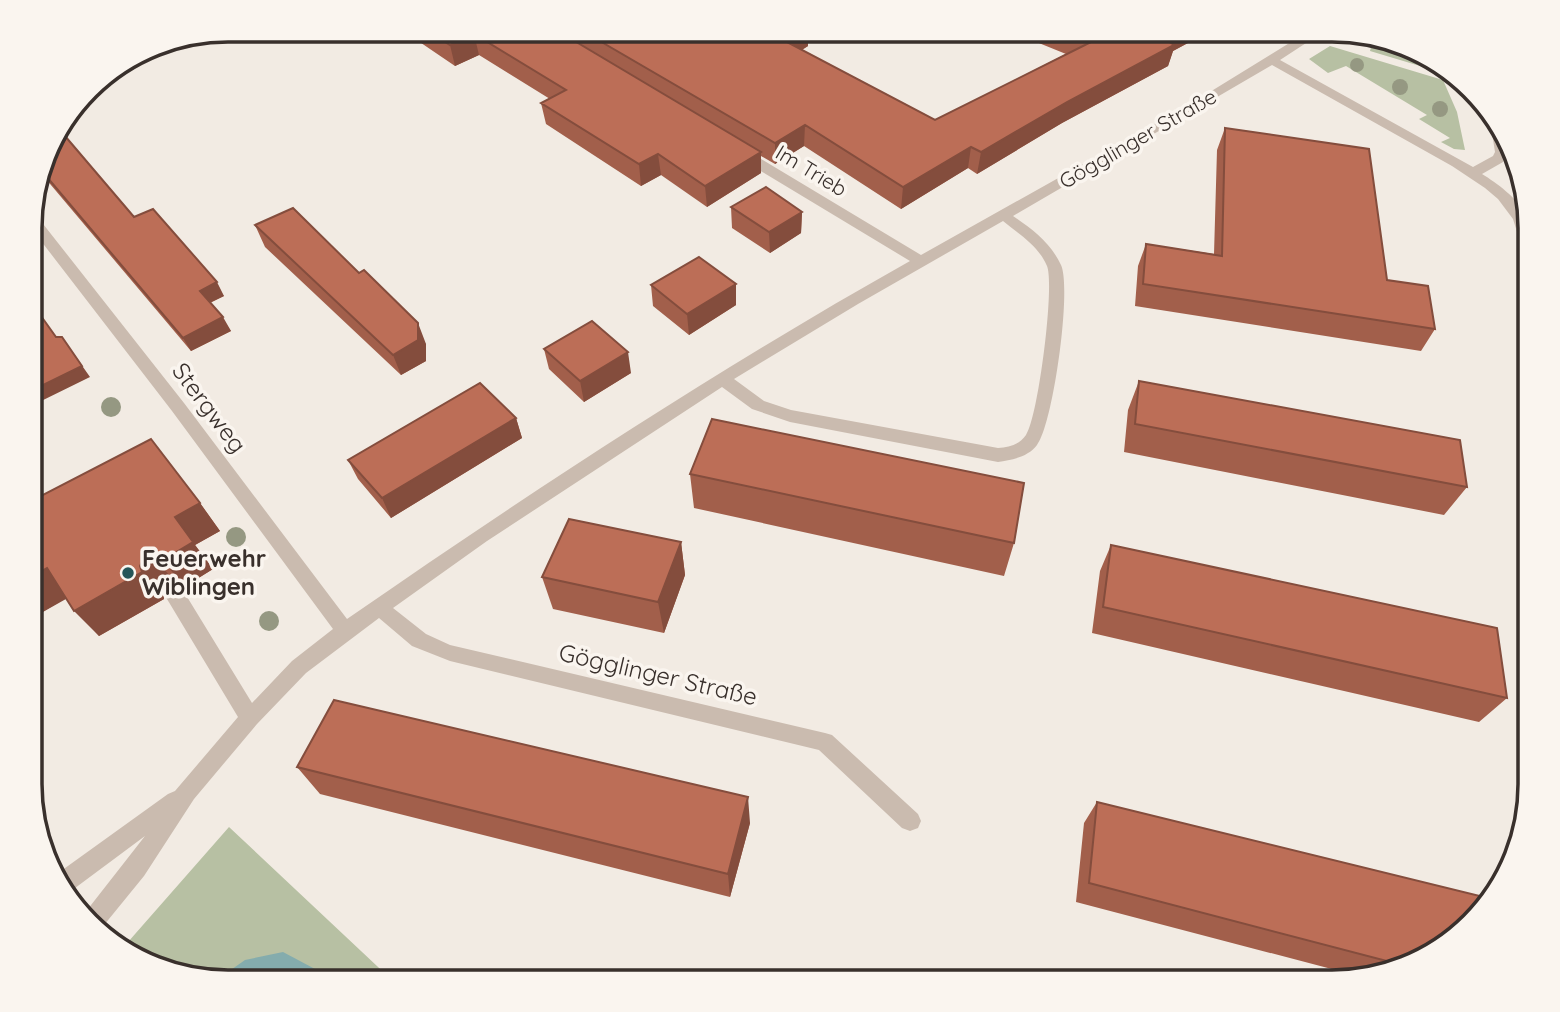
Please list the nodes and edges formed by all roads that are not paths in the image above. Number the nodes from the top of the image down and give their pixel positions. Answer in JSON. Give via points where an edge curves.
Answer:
{"nodes":[{"id":1,"x":1301,"y":42,"type":"edge"},
{"id":2,"x":1272,"y":61,"type":"junction"},
{"id":3,"x":729,"y":146,"type":"edge"},
{"id":4,"x":1501,"y":151,"type":"edge"},
{"id":5,"x":1473,"y":173,"type":"junction"},
{"id":6,"x":1003,"y":215,"type":"junction"},
{"id":7,"x":1518,"y":216,"type":"edge"},
{"id":8,"x":42,"y":232,"type":"edge"},
{"id":9,"x":920,"y":261,"type":"junction"},
{"id":10,"x":722,"y":379,"type":"junction"},
{"id":11,"x":174,"y":593,"type":"dead end"},
{"id":12,"x":379,"y":606,"type":"junction"},
{"id":13,"x":345,"y":631,"type":"junction"},
{"id":14,"x":250,"y":718,"type":"junction"},
{"id":15,"x":187,"y":792,"type":"junction"},
{"id":16,"x":910,"y":821,"type":"dead end"},
{"id":17,"x":68,"y":879,"type":"edge"},
{"id":18,"x":97,"y":916,"type":"edge"}],
"edges":[{"from":1,"to":2,"type":"street","name":"Gögglinger Straße"},
{"from":2,"to":5,"type":"street"},
{"from":2,"to":6,"type":"street","name":"Gögglinger Straße"},
{"from":3,"to":9,"type":"street","name":"Im Trieb"},
{"from":4,"to":5,"type":"street"},
{"from":5,"to":7,"type":"street"},
{"from":6,"to":9,"type":"street","name":"Gögglinger Straße"},
{"from":6,"to":10,"type":"street","via":[[1040,242],[1058,280],[1039,426],[1026,447],[1014,453],[981,453],[790,416],[758,405]]},
{"from":8,"to":13,"type":"street","name":"Stergweg"},
{"from":9,"to":10,"type":"street","name":"Gögglinger Straße"},
{"from":10,"to":12,"type":"street","name":"Gögglinger Straße"},
{"from":11,"to":14,"type":"street"},
{"from":12,"to":13,"type":"street","name":"Gögglinger Straße"},
{"from":12,"to":16,"type":"street","name":"Gögglinger Straße","via":[[409,636],[450,653],[825,741]]},
{"from":13,"to":14,"type":"street","name":"Gögglinger Straße","via":[[299,667]]},
{"from":14,"to":15,"type":"street","name":"Gögglinger Straße"},
{"from":15,"to":17,"type":"street","name":"Gögglinger Straße"},
{"from":15,"to":18,"type":"street","name":"Gögglinger Straße"}]}
